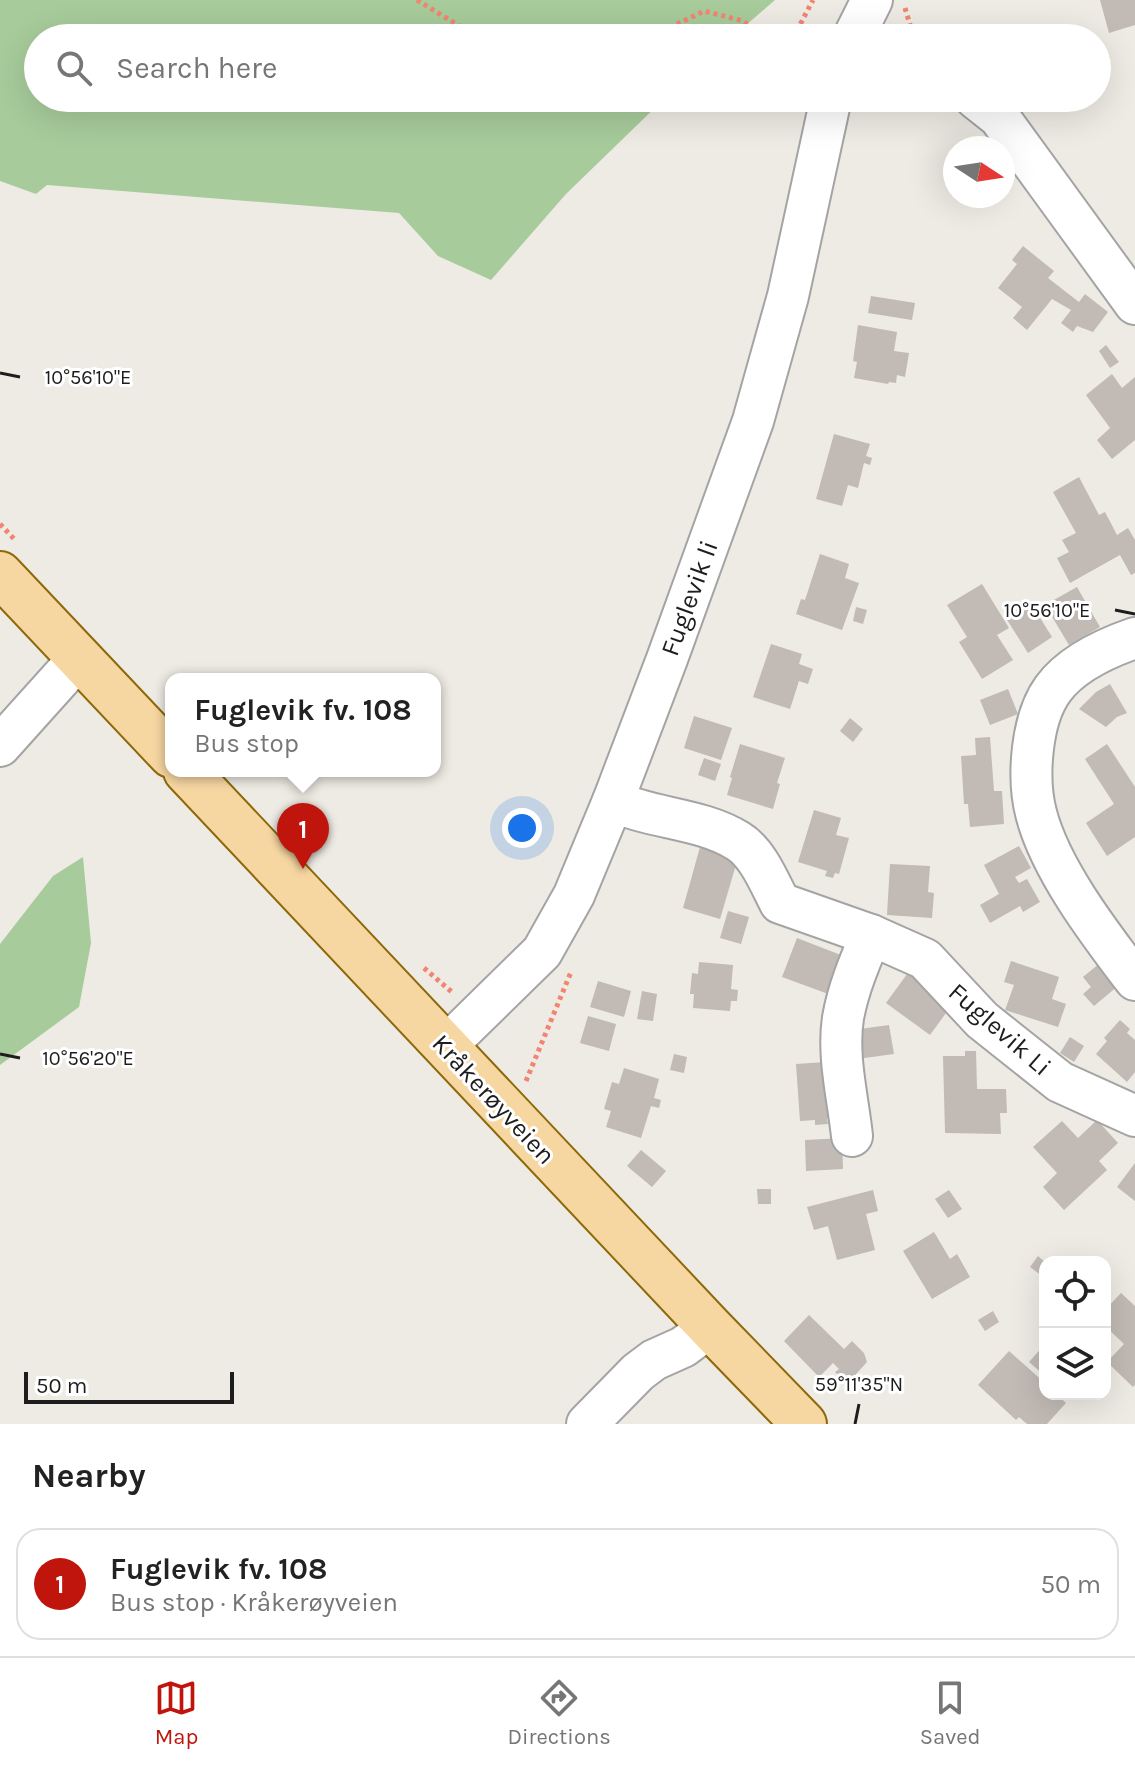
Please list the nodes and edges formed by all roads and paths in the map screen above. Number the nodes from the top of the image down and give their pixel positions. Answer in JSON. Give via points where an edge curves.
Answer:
{"nodes":[{"id":1,"x":417,"y":0,"type":"edge"},
{"id":2,"x":813,"y":0,"type":"edge"},
{"id":3,"x":903,"y":0,"type":"edge"},
{"id":4,"x":456,"y":24,"type":"edge"},
{"id":5,"x":677,"y":24,"type":"edge"},
{"id":6,"x":747,"y":24,"type":"edge"},
{"id":7,"x":800,"y":24,"type":"edge"},
{"id":8,"x":910,"y":24,"type":"edge"},
{"id":9,"x":828,"y":112,"type":"edge"},
{"id":10,"x":993,"y":112,"type":"edge"},
{"id":11,"x":1135,"y":304,"type":"edge"},
{"id":12,"x":0,"y":574,"type":"edge"},
{"id":13,"x":1135,"y":638,"type":"edge"},
{"id":14,"x":79,"y":658,"type":"junction"},
{"id":15,"x":6,"y":731,"type":"edge"},
{"id":16,"x":165,"y":749,"type":"edge"},
{"id":17,"x":192,"y":777,"type":"edge"},
{"id":18,"x":613,"y":801,"type":"junction"},
{"id":19,"x":871,"y":935,"type":"junction"},
{"id":20,"x":1135,"y":980,"type":"edge"},
{"id":21,"x":445,"y":1047,"type":"junction"},
{"id":22,"x":1135,"y":1116,"type":"edge"},
{"id":23,"x":852,"y":1136,"type":"dead end"},
{"id":24,"x":710,"y":1327,"type":"junction"},
{"id":25,"x":587,"y":1424,"type":"edge"},
{"id":26,"x":804,"y":1424,"type":"edge"}],
"edges":[{"from":1,"to":4,"type":"path"},
{"from":2,"to":7,"type":"path"},
{"from":3,"to":8,"type":"path"},
{"from":5,"to":6,"type":"path","via":[[704,11]]},
{"from":9,"to":18,"type":"street","name":"Fuglevik li","via":[[788,296],[753,421]]},
{"from":10,"to":11,"type":"street"},
{"from":12,"to":14,"type":"main road"},
{"from":13,"to":20,"type":"street","via":[[1080,663],[1053,689],[1037,722],[1032,763],[1036,812],[1057,864]]},
{"from":14,"to":15,"type":"street"},
{"from":14,"to":16,"type":"main road"},
{"from":17,"to":21,"type":"main road","name":"Kråkerøyveien"},
{"from":18,"to":19,"type":"street","name":"Fuglevik Li","via":[[740,842],[780,903]]},
{"from":18,"to":21,"type":"street","name":"Fuglevik li","via":[[574,895],[542,952]]},
{"from":19,"to":22,"type":"street","name":"Fuglevik Li","via":[[925,959],[982,1020],[1060,1082]]},
{"from":19,"to":23,"type":"street","via":[[847,1002],[842,1035]]},
{"from":21,"to":24,"type":"main road","name":"Kråkerøyveien"},
{"from":24,"to":25,"type":"street","via":[[638,1372]]},
{"from":24,"to":26,"type":"main road","name":"Kråkerøyveien"}]}
